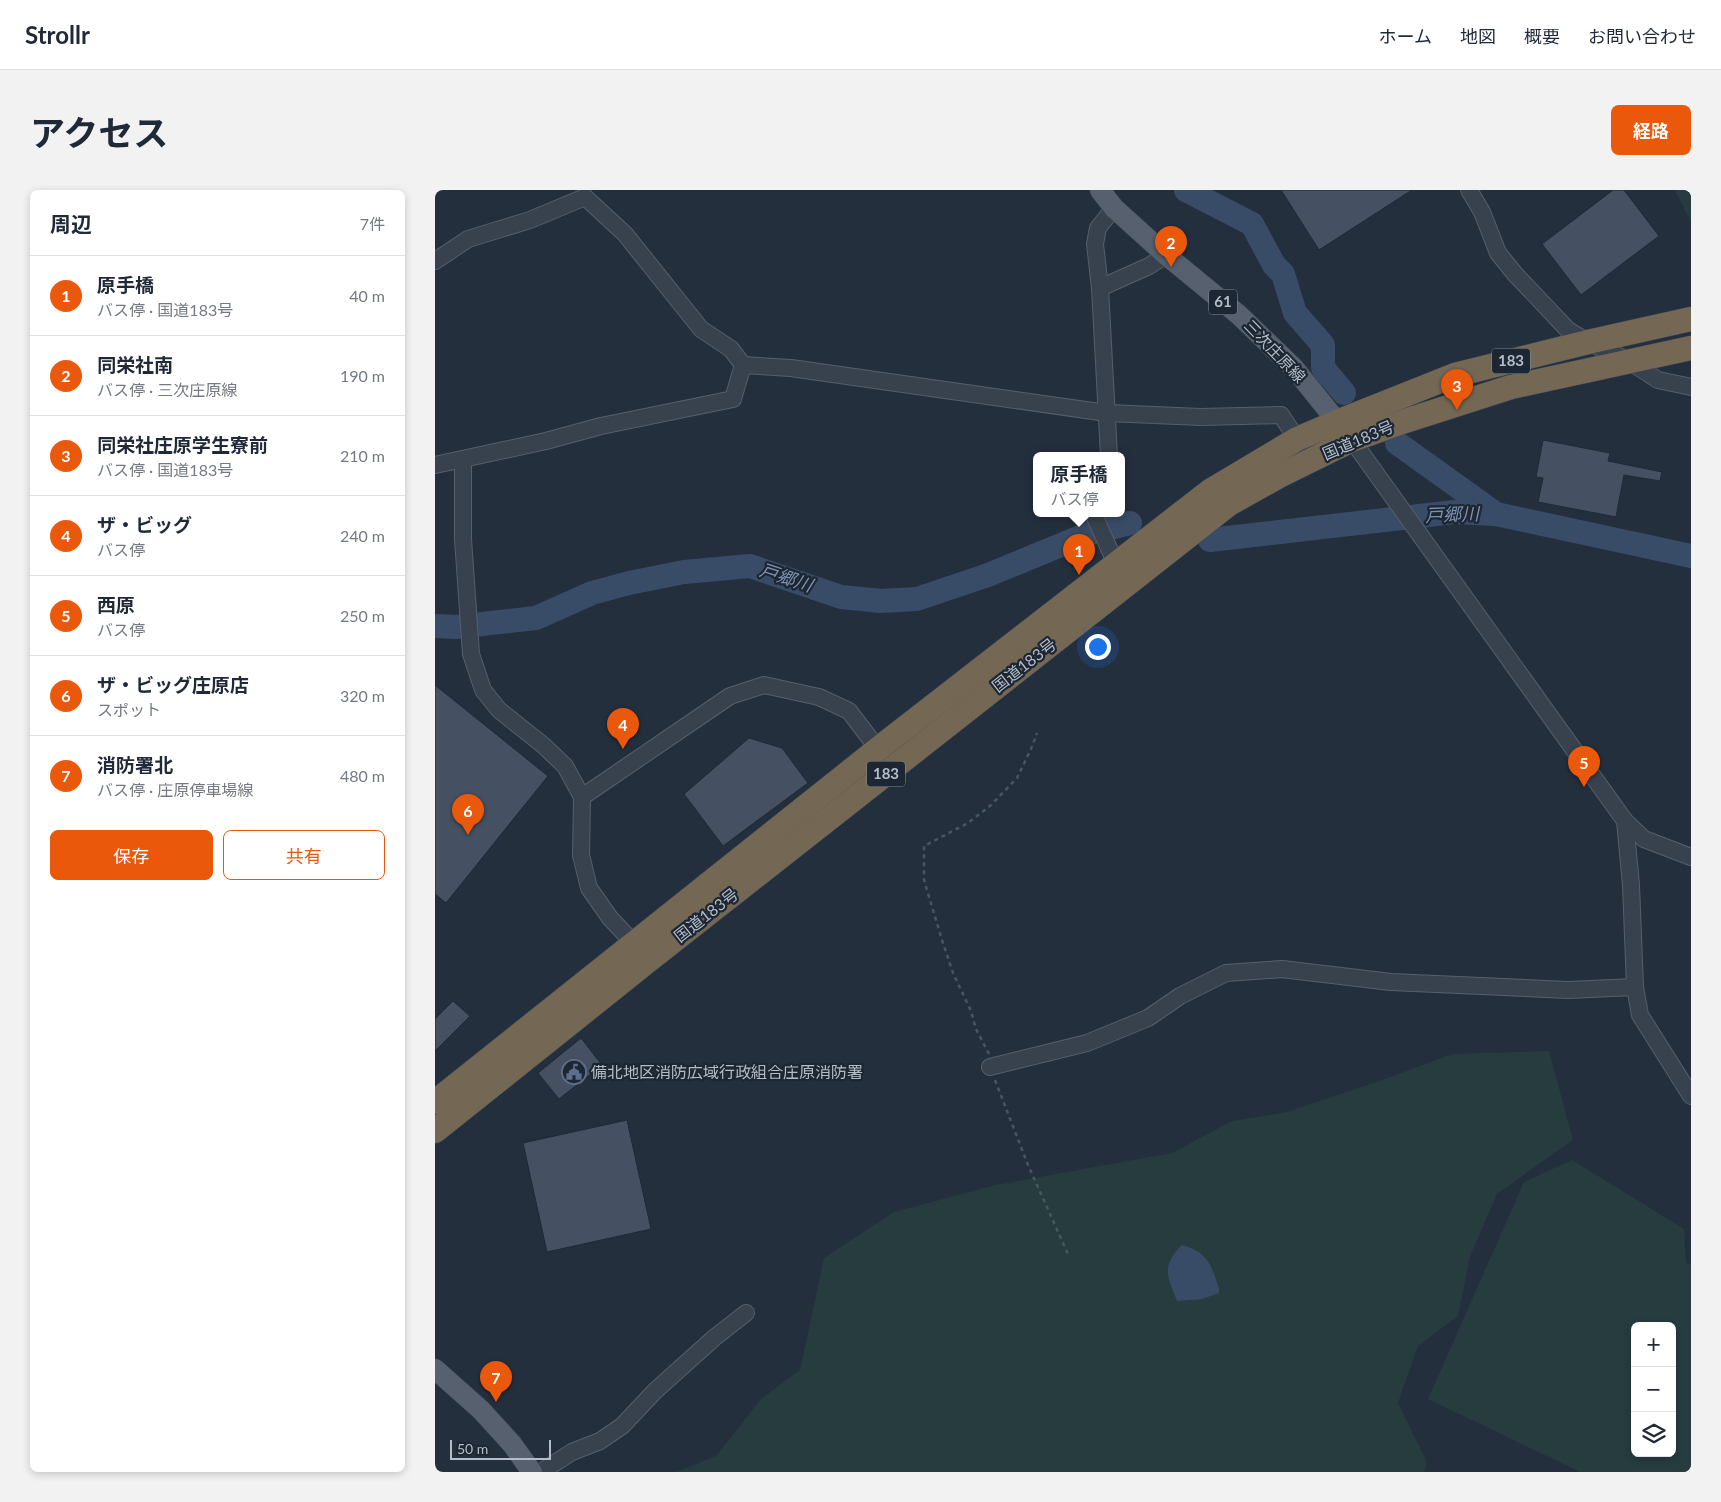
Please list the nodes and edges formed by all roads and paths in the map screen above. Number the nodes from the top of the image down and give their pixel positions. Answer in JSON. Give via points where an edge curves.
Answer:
{"nodes":[{"id":1,"x":1100,"y":190,"type":"edge"},
{"id":2,"x":1469,"y":190,"type":"edge"},
{"id":3,"x":1114,"y":208,"type":"junction"},
{"id":4,"x":1166,"y":255,"type":"junction"},
{"id":5,"x":435,"y":261,"type":"edge"},
{"id":6,"x":1099,"y":288,"type":"junction"},
{"id":7,"x":1691,"y":320,"type":"edge"},
{"id":8,"x":1588,"y":342,"type":"junction"},
{"id":9,"x":1691,"y":348,"type":"edge"},
{"id":10,"x":1629,"y":361,"type":"junction"},
{"id":11,"x":743,"y":365,"type":"junction"},
{"id":12,"x":1691,"y":387,"type":"edge"},
{"id":13,"x":1107,"y":413,"type":"junction"},
{"id":14,"x":1337,"y":422,"type":"junction"},
{"id":15,"x":1297,"y":439,"type":"junction"},
{"id":16,"x":1352,"y":440,"type":"junction"},
{"id":17,"x":1109,"y":452,"type":"edge"},
{"id":18,"x":463,"y":460,"type":"junction"},
{"id":19,"x":435,"y":465,"type":"edge"},
{"id":20,"x":1096,"y":517,"type":"edge"},
{"id":21,"x":1116,"y":564,"type":"junction"},
{"id":22,"x":1037,"y":733,"type":"dead end"},
{"id":23,"x":879,"y":749,"type":"junction"},
{"id":24,"x":583,"y":797,"type":"junction"},
{"id":25,"x":1625,"y":821,"type":"junction"},
{"id":26,"x":1691,"y":857,"type":"edge"},
{"id":27,"x":641,"y":952,"type":"junction"},
{"id":28,"x":1635,"y":987,"type":"junction"},
{"id":29,"x":990,"y":1067,"type":"junction"},
{"id":30,"x":1691,"y":1096,"type":"edge"},
{"id":31,"x":435,"y":1102,"type":"edge"},
{"id":32,"x":435,"y":1131,"type":"edge"},
{"id":33,"x":1068,"y":1254,"type":"dead end"},
{"id":34,"x":746,"y":1313,"type":"dead end"},
{"id":35,"x":435,"y":1369,"type":"edge"},
{"id":36,"x":532,"y":1472,"type":"edge"},
{"id":37,"x":541,"y":1472,"type":"edge"}],
"edges":[{"from":1,"to":3,"type":"main road","name":"三次庄原線","number":"61"},
{"from":2,"to":8,"type":"street","via":[[1482,212],[1498,253],[1568,330]]},
{"from":3,"to":4,"type":"main road","name":"三次庄原線","number":"61"},
{"from":3,"to":6,"type":"street","via":[[1098,228],[1095,244]]},
{"from":4,"to":6,"type":"street"},
{"from":4,"to":14,"type":"main road","name":"三次庄原線","number":"61","via":[[1239,315],[1294,368]]},
{"from":5,"to":11,"type":"street","via":[[468,239],[530,220],[585,197],[625,234],[701,329],[731,349]]},
{"from":6,"to":13,"type":"street"},
{"from":7,"to":8,"type":"highway","name":"国道183号","number":"183"},
{"from":8,"to":10,"type":"street"},
{"from":8,"to":14,"type":"highway","name":"国道183号","number":"183","via":[[1455,375]]},
{"from":9,"to":10,"type":"highway","name":"国道183号","number":"183"},
{"from":10,"to":12,"type":"street","via":[[1658,380]]},
{"from":10,"to":16,"type":"highway","name":"国道183号","number":"183","via":[[1511,387]]},
{"from":11,"to":13,"type":"street","via":[[791,368]]},
{"from":11,"to":18,"type":"street","via":[[733,399],[601,426]]},
{"from":13,"to":15,"type":"street","via":[[1201,417],[1281,415]]},
{"from":13,"to":17,"type":"street"},
{"from":14,"to":15,"type":"highway","name":"国道183号","number":"183"},
{"from":14,"to":16,"type":"main road","name":"三次庄原線","number":"61"},
{"from":15,"to":21,"type":"highway","name":"国道183号","number":"183","via":[[1210,491]]},
{"from":16,"to":25,"type":"street"},
{"from":16,"to":27,"type":"highway","name":"国道183号","number":"183","via":[[1229,504]]},
{"from":18,"to":19,"type":"street"},
{"from":18,"to":24,"type":"street","via":[[463,539],[471,654],[483,690],[499,710],[565,766]]},
{"from":20,"to":21,"type":"street"},
{"from":21,"to":23,"type":"highway","name":"国道183号","number":"183"},
{"from":22,"to":29,"type":"path","via":[[1017,778],[991,805],[968,823],[924,846],[924,880],[934,914],[953,974],[990,1056]]},
{"from":23,"to":24,"type":"street","via":[[849,711],[819,697],[764,685],[730,696]]},
{"from":23,"to":27,"type":"highway","name":"国道183号","number":"183"},
{"from":24,"to":27,"type":"street","via":[[581,856],[589,888],[610,918]]},
{"from":25,"to":26,"type":"street","via":[[1644,839]]},
{"from":25,"to":28,"type":"street"},
{"from":27,"to":31,"type":"highway","name":"国道183号","number":"183"},
{"from":27,"to":32,"type":"highway","name":"国道183号","number":"183"},
{"from":28,"to":29,"type":"street","via":[[1568,990],[1391,982],[1283,969],[1226,973],[1180,996],[1148,1018],[1087,1043]]},
{"from":28,"to":30,"type":"street","via":[[1640,1014]]},
{"from":29,"to":33,"type":"path","via":[[1028,1165]]},
{"from":34,"to":37,"type":"street","via":[[655,1391],[622,1426]]},
{"from":35,"to":36,"type":"main road","via":[[488,1417]]}]}
